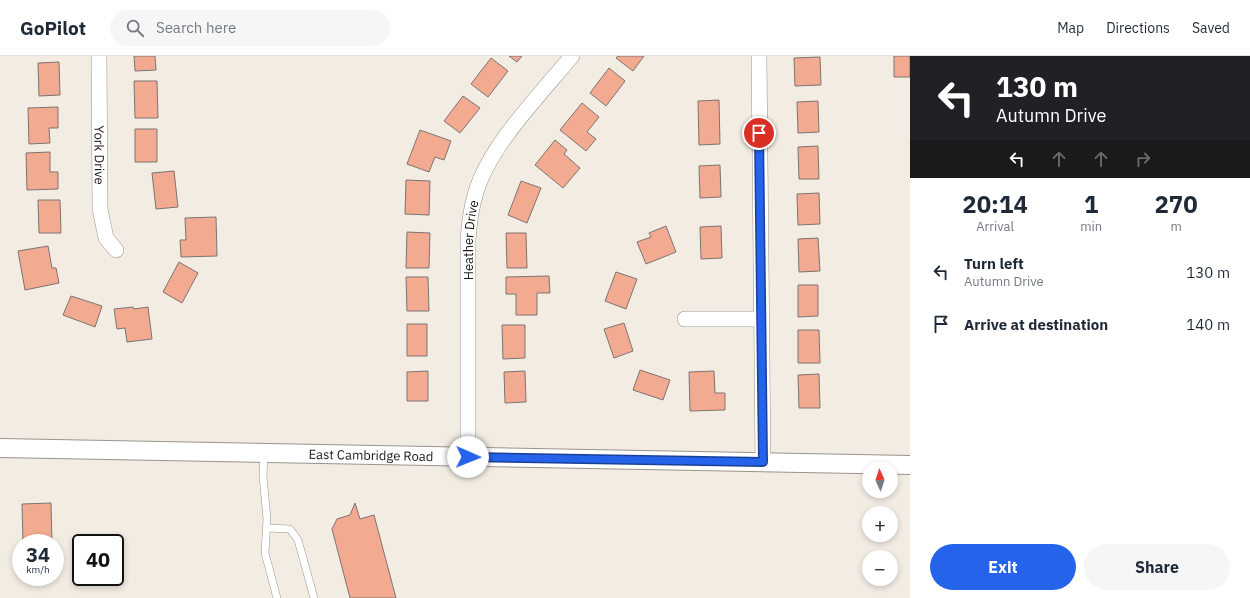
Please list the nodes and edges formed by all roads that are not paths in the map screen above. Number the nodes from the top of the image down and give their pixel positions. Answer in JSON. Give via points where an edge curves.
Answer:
{"nodes":[{"id":1,"x":99,"y":56,"type":"edge"},
{"id":2,"x":572,"y":56,"type":"edge"},
{"id":3,"x":758,"y":56,"type":"edge"},
{"id":4,"x":116,"y":250,"type":"dead end"},
{"id":5,"x":761,"y":318,"type":"junction"},
{"id":6,"x":685,"y":319,"type":"dead end"},
{"id":7,"x":0,"y":448,"type":"edge"},
{"id":8,"x":264,"y":453,"type":"junction"},
{"id":9,"x":468,"y":457,"type":"junction"},
{"id":10,"x":763,"y":462,"type":"junction"},
{"id":11,"x":910,"y":465,"type":"edge"},
{"id":12,"x":267,"y":528,"type":"junction"},
{"id":13,"x":277,"y":598,"type":"edge"},
{"id":14,"x":314,"y":598,"type":"edge"}],
"edges":[{"from":1,"to":4,"type":"street","name":"York Drive","via":[[100,209],[106,238]]},
{"from":2,"to":9,"type":"street","name":"Heather Drive","via":[[499,146],[486,168],[470,215]]},
{"from":3,"to":5,"type":"street"},
{"from":5,"to":6,"type":"street"},
{"from":5,"to":10,"type":"street"},
{"from":7,"to":8,"type":"street","name":"East Cambridge Road"},
{"from":8,"to":9,"type":"street","name":"East Cambridge Road"},
{"from":8,"to":12,"type":"lane"},
{"from":9,"to":10,"type":"street","name":"East Cambridge Road"},
{"from":10,"to":11,"type":"street","name":"East Cambridge Road"},
{"from":12,"to":13,"type":"lane","via":[[265,553]]},
{"from":12,"to":14,"type":"lane","via":[[290,530],[298,540]]}]}
